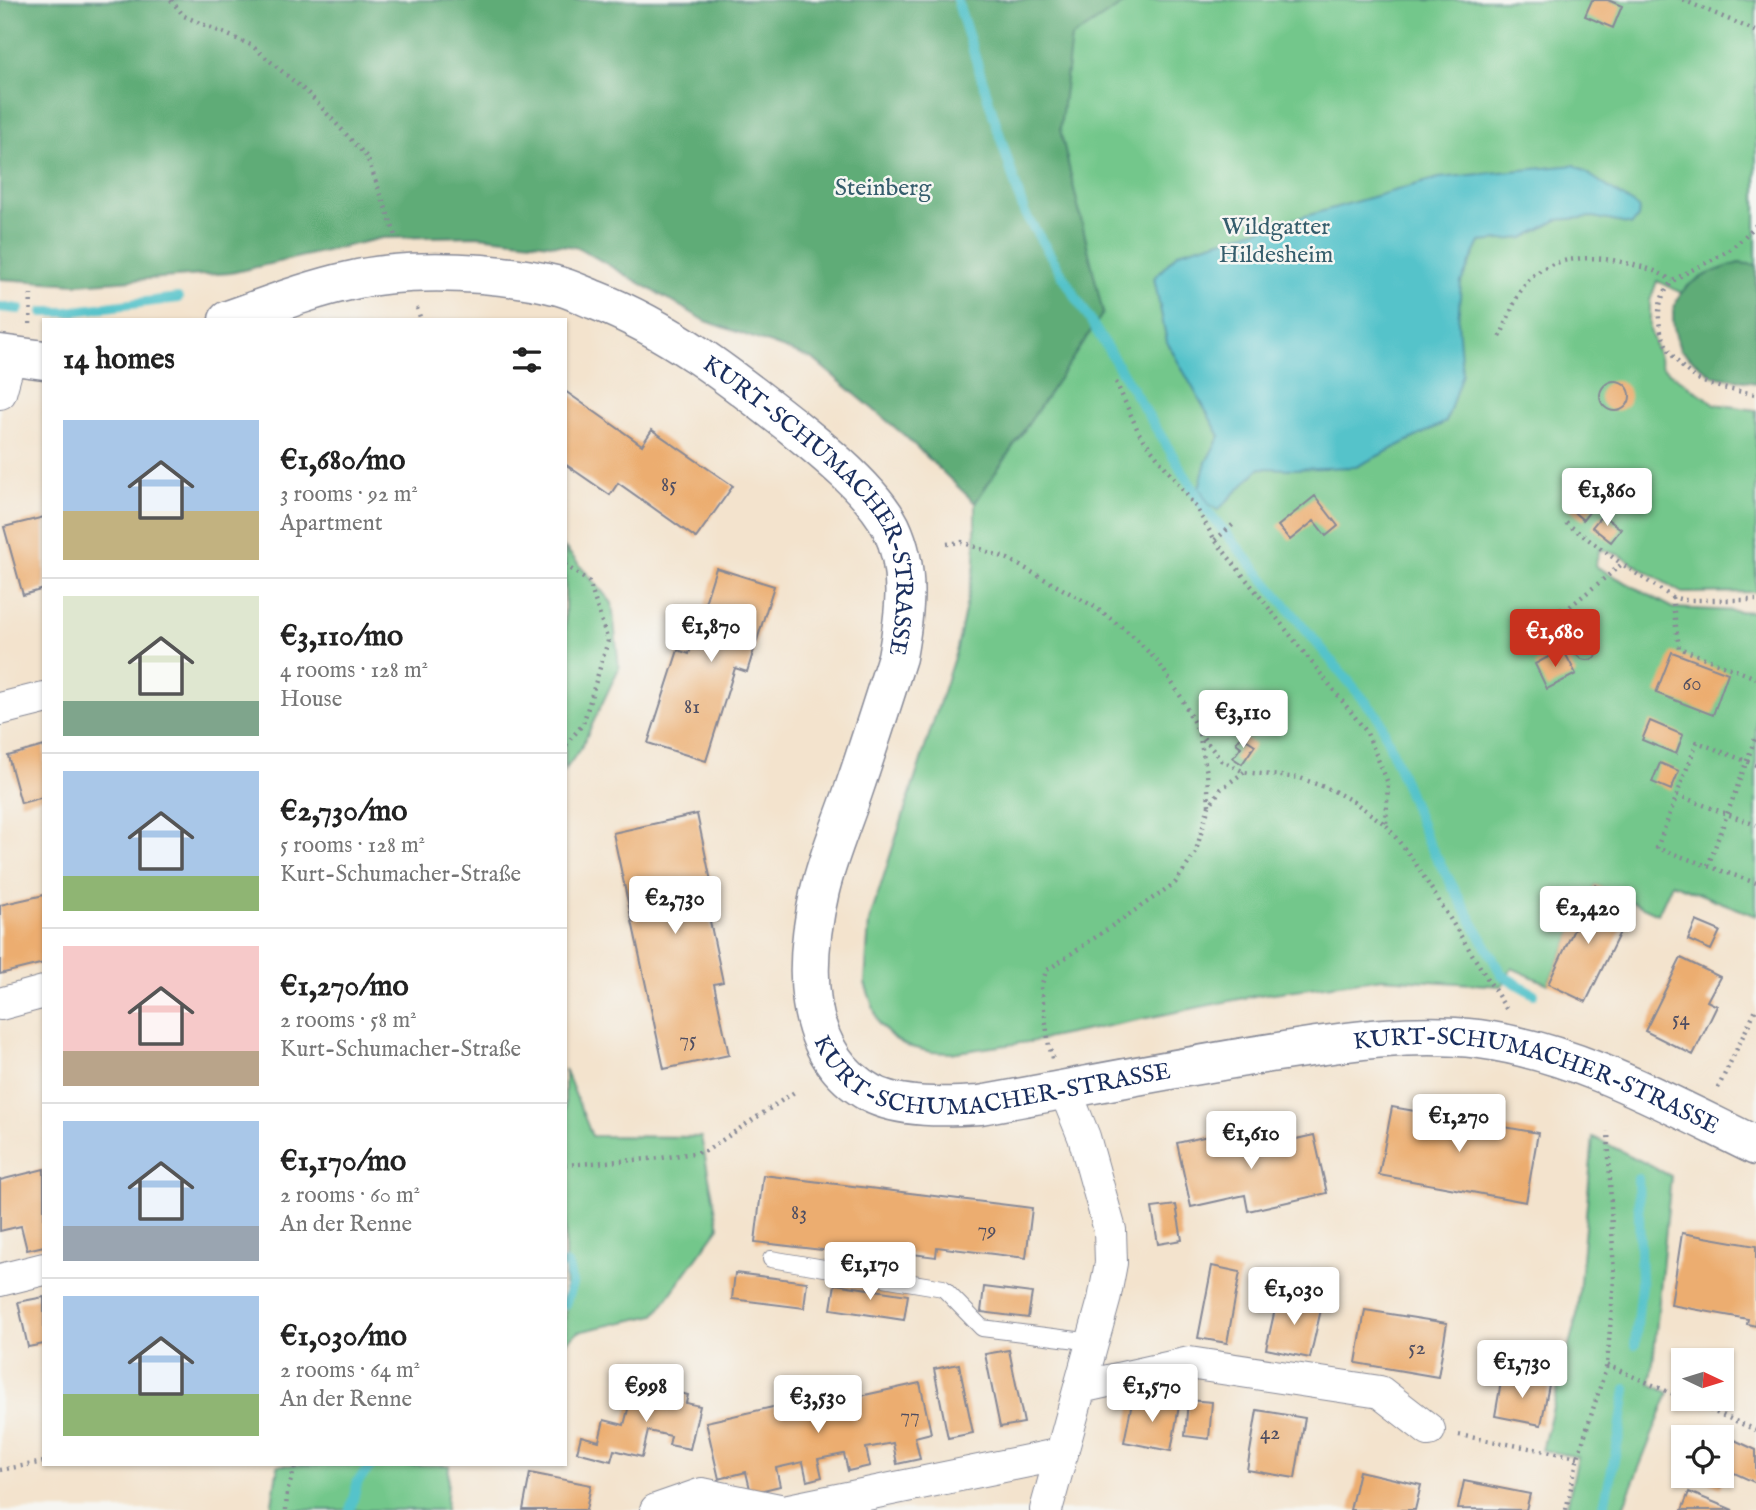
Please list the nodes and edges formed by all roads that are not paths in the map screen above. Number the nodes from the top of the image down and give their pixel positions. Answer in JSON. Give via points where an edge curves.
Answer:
{"nodes":[{"id":1,"x":234,"y":318,"type":"edge"},
{"id":2,"x":18,"y":357,"type":"edge"},
{"id":3,"x":0,"y":393,"type":"edge"},
{"id":4,"x":42,"y":698,"type":"edge"},
{"id":5,"x":0,"y":709,"type":"edge"},
{"id":6,"x":42,"y":993,"type":"edge"},
{"id":7,"x":0,"y":1004,"type":"edge"},
{"id":8,"x":1065,"y":1090,"type":"junction"},
{"id":9,"x":1756,"y":1146,"type":"edge"},
{"id":10,"x":771,"y":1259,"type":"dead end"},
{"id":11,"x":42,"y":1270,"type":"edge"},
{"id":12,"x":0,"y":1280,"type":"edge"},
{"id":13,"x":1093,"y":1342,"type":"junction"},
{"id":14,"x":1081,"y":1387,"type":"junction"},
{"id":15,"x":1429,"y":1430,"type":"road end"},
{"id":16,"x":1062,"y":1454,"type":"junction"},
{"id":17,"x":656,"y":1510,"type":"edge"},
{"id":18,"x":779,"y":1510,"type":"edge"},
{"id":19,"x":789,"y":1510,"type":"edge"},
{"id":20,"x":1046,"y":1510,"type":"edge"}],
"edges":[{"from":1,"to":8,"type":"street","name":"KURT-SCHUMACHER-STRASSE","via":[[351,280],[408,273],[482,274],[558,285],[626,312],[719,368],[818,447],[890,525],[900,551],[906,597],[897,657],[820,889],[809,978],[814,1023],[840,1067],[870,1093],[895,1101],[937,1107],[980,1105]]},
{"from":2,"to":3,"type":"street"},
{"from":4,"to":5,"type":"street"},
{"from":6,"to":7,"type":"street"},
{"from":8,"to":9,"type":"street","name":"KURT-SCHUMACHER-STRASSE","via":[[1335,1043],[1436,1036],[1481,1039],[1587,1068]]},
{"from":8,"to":13,"type":"street","via":[[1084,1137],[1110,1230],[1111,1263]]},
{"from":10,"to":13,"type":"lane","via":[[943,1288],[982,1328]]},
{"from":11,"to":12,"type":"street"},
{"from":13,"to":14,"type":"street"},
{"from":14,"to":15,"type":"street","via":[[1189,1363],[1380,1392]]},
{"from":14,"to":16,"type":"street"},
{"from":16,"to":19,"type":"street"},
{"from":16,"to":20,"type":"street"},
{"from":17,"to":18,"type":"street","via":[[702,1494]]}]}
